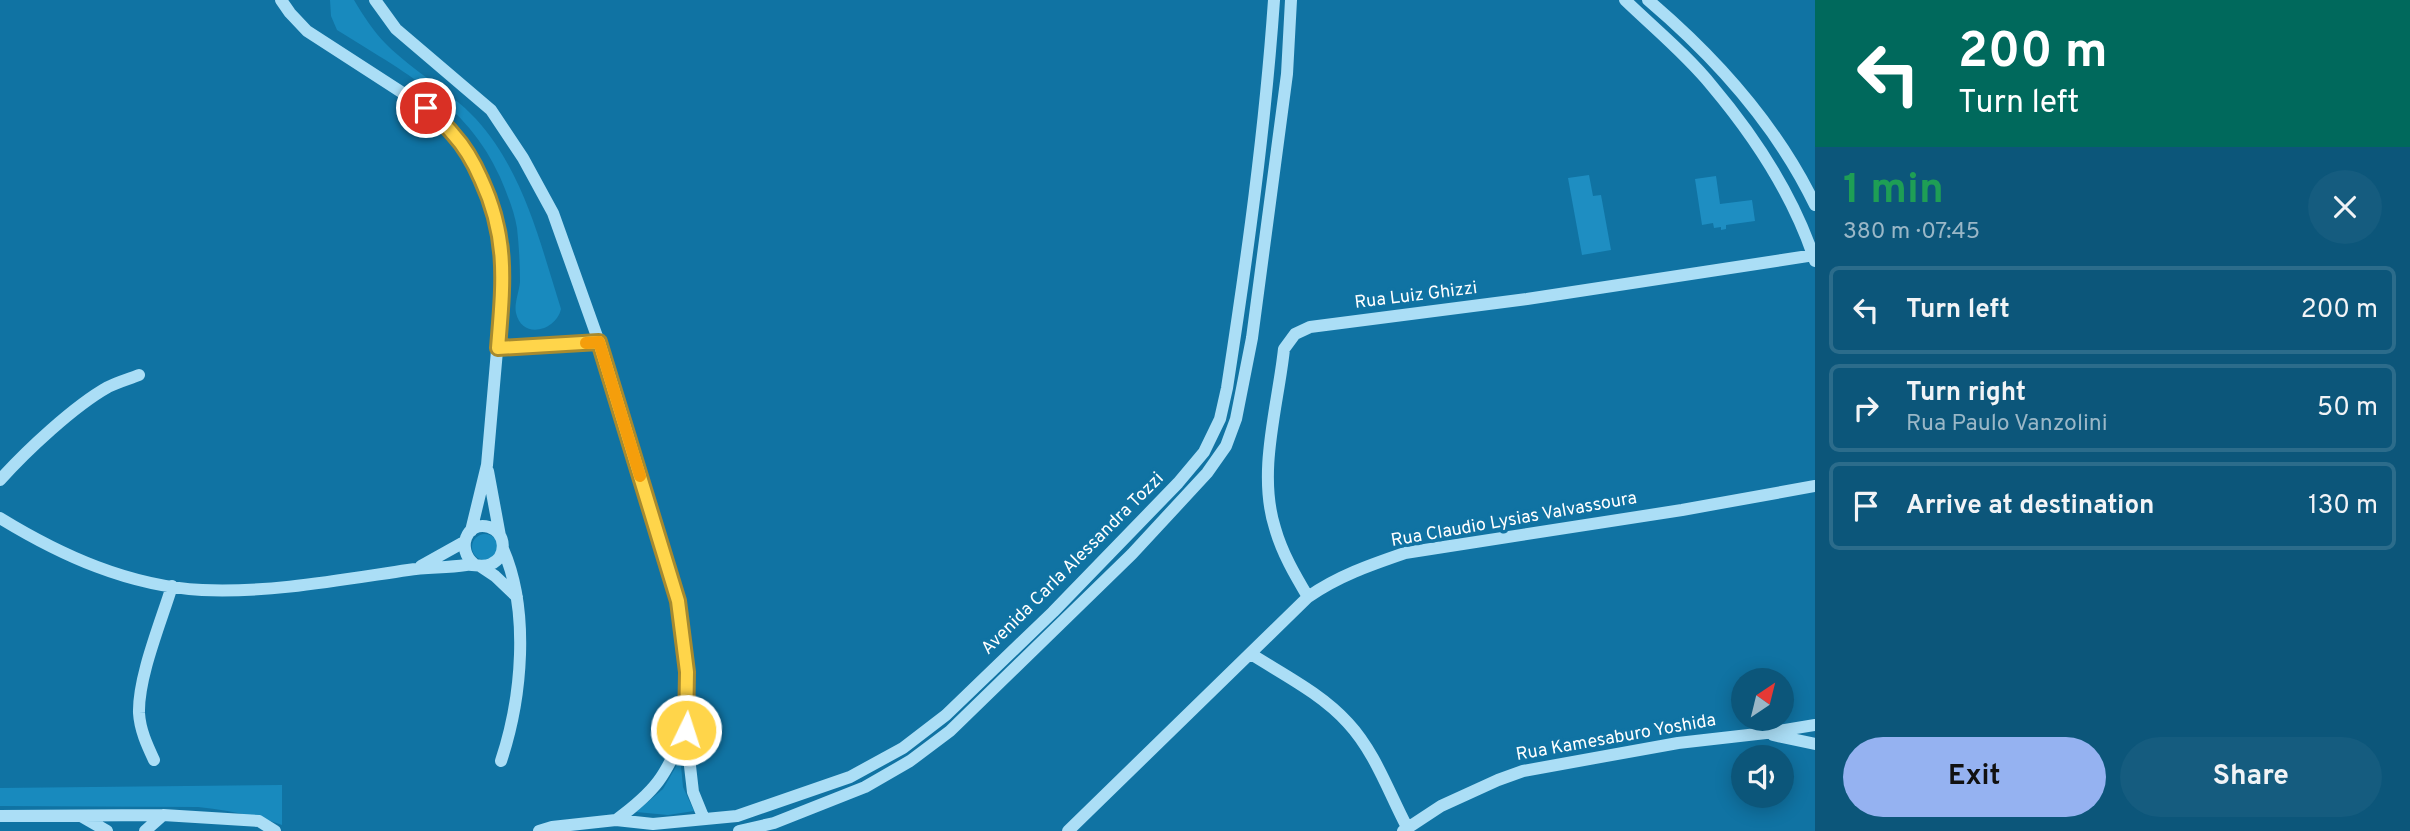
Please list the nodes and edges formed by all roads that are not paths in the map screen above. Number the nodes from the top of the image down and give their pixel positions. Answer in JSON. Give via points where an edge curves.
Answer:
{"nodes":[{"id":1,"x":281,"y":0,"type":"edge"},
{"id":2,"x":375,"y":0,"type":"edge"},
{"id":3,"x":1274,"y":0,"type":"edge"},
{"id":4,"x":1291,"y":0,"type":"edge"},
{"id":5,"x":1625,"y":0,"type":"edge"},
{"id":6,"x":1648,"y":0,"type":"edge"},
{"id":7,"x":1815,"y":205,"type":"edge"},
{"id":8,"x":1814,"y":257,"type":"edge"},
{"id":9,"x":599,"y":342,"type":"junction"},
{"id":10,"x":498,"y":348,"type":"junction"},
{"id":11,"x":139,"y":376,"type":"dead end"},
{"id":12,"x":487,"y":465,"type":"junction"},
{"id":13,"x":0,"y":480,"type":"edge"},
{"id":14,"x":1815,"y":486,"type":"edge"},
{"id":15,"x":0,"y":518,"type":"edge"},
{"id":16,"x":467,"y":537,"type":"junction"},
{"id":17,"x":502,"y":542,"type":"junction"},
{"id":18,"x":477,"y":565,"type":"junction"},
{"id":19,"x":418,"y":568,"type":"junction"},
{"id":20,"x":172,"y":586,"type":"junction"},
{"id":21,"x":517,"y":597,"type":"junction"},
{"id":22,"x":1308,"y":597,"type":"junction"},
{"id":23,"x":1251,"y":653,"type":"junction"},
{"id":24,"x":1815,"y":724,"type":"edge"},
{"id":25,"x":686,"y":730,"type":"junction"},
{"id":26,"x":1766,"y":733,"type":"junction"},
{"id":27,"x":1815,"y":744,"type":"edge"},
{"id":28,"x":154,"y":760,"type":"dead end"},
{"id":29,"x":502,"y":761,"type":"dead end"},
{"id":30,"x":78,"y":814,"type":"junction"},
{"id":31,"x":163,"y":815,"type":"junction"},
{"id":32,"x":0,"y":816,"type":"edge"},
{"id":33,"x":704,"y":819,"type":"junction"},
{"id":34,"x":616,"y":820,"type":"junction"},
{"id":35,"x":1405,"y":829,"type":"edge"},
{"id":36,"x":275,"y":830,"type":"edge"},
{"id":37,"x":107,"y":831,"type":"edge"},
{"id":38,"x":145,"y":831,"type":"edge"},
{"id":39,"x":539,"y":831,"type":"edge"},
{"id":40,"x":739,"y":831,"type":"edge"},
{"id":41,"x":1068,"y":831,"type":"edge"}],
"edges":[{"from":1,"to":10,"type":"street","via":[[307,31],[426,108],[474,163],[494,206],[501,238]]},
{"from":2,"to":9,"type":"street","via":[[396,29],[491,110],[523,158],[553,213]]},
{"from":3,"to":33,"type":"street","name":"Avenida Carla Alessandra Tozzi","via":[[1256,187],[1229,376],[1220,419],[1203,452],[1053,612],[946,715],[903,748],[850,777],[786,801],[737,816]]},
{"from":4,"to":40,"type":"street","name":"Avenida Carla Alessandra Tozzi","via":[[1287,74],[1252,338],[1226,446],[1132,554],[950,731],[865,787],[774,823]]},
{"from":5,"to":8,"type":"street","via":[[1712,85],[1775,174]]},
{"from":6,"to":7,"type":"street","via":[[1728,79],[1767,126]]},
{"from":8,"to":22,"type":"street","name":"Rua Luiz Ghizzi","via":[[1310,327],[1295,334],[1284,349],[1269,497],[1274,527]]},
{"from":9,"to":10,"type":"street"},
{"from":9,"to":25,"type":"street","via":[[678,601],[688,684]]},
{"from":10,"to":12,"type":"street"},
{"from":11,"to":13,"type":"street","via":[[108,387],[66,418]]},
{"from":12,"to":16,"type":"street"},
{"from":12,"to":17,"type":"street"},
{"from":14,"to":22,"type":"street","name":"Rua Claudio Lysias Valvassoura","via":[[1405,553],[1330,581]]},
{"from":15,"to":20,"type":"street","via":[[75,559]]},
{"from":16,"to":17,"type":"street","via":[[476,528],[490,527]]},
{"from":16,"to":18,"type":"street","via":[[466,555]]},
{"from":16,"to":19,"type":"street"},
{"from":17,"to":18,"type":"street","via":[[498,560]]},
{"from":17,"to":21,"type":"street"},
{"from":18,"to":19,"type":"street"},
{"from":18,"to":21,"type":"street"},
{"from":19,"to":20,"type":"street","via":[[257,589]]},
{"from":20,"to":28,"type":"street","via":[[144,679],[139,713]]},
{"from":21,"to":29,"type":"street","via":[[516,702]]},
{"from":22,"to":23,"type":"street","name":"Rua Claudio Lysias Valvassoura"},
{"from":23,"to":35,"type":"street","via":[[1349,723],[1369,751]]},
{"from":23,"to":41,"type":"street","name":"Rua Claudio Lysias Valvassoura"},
{"from":24,"to":26,"type":"street","name":"Rua Kamesaburo Yoshida"},
{"from":25,"to":33,"type":"street","via":[[693,792]]},
{"from":25,"to":34,"type":"street","via":[[654,789]]},
{"from":26,"to":27,"type":"street","name":"Rua Kamesaburo Yoshida"},
{"from":26,"to":35,"type":"street","name":"Rua Kamesaburo Yoshida","via":[[1678,743],[1523,771],[1440,806]]},
{"from":30,"to":31,"type":"street"},
{"from":30,"to":32,"type":"street"},
{"from":30,"to":37,"type":"street"},
{"from":31,"to":36,"type":"street","via":[[259,821]]},
{"from":31,"to":38,"type":"street"},
{"from":33,"to":34,"type":"street","name":"Avenida Carla Alessandra Tozzi","via":[[653,824]]},
{"from":34,"to":39,"type":"street","name":"Avenida Carla Alessandra Tozzi"}]}
